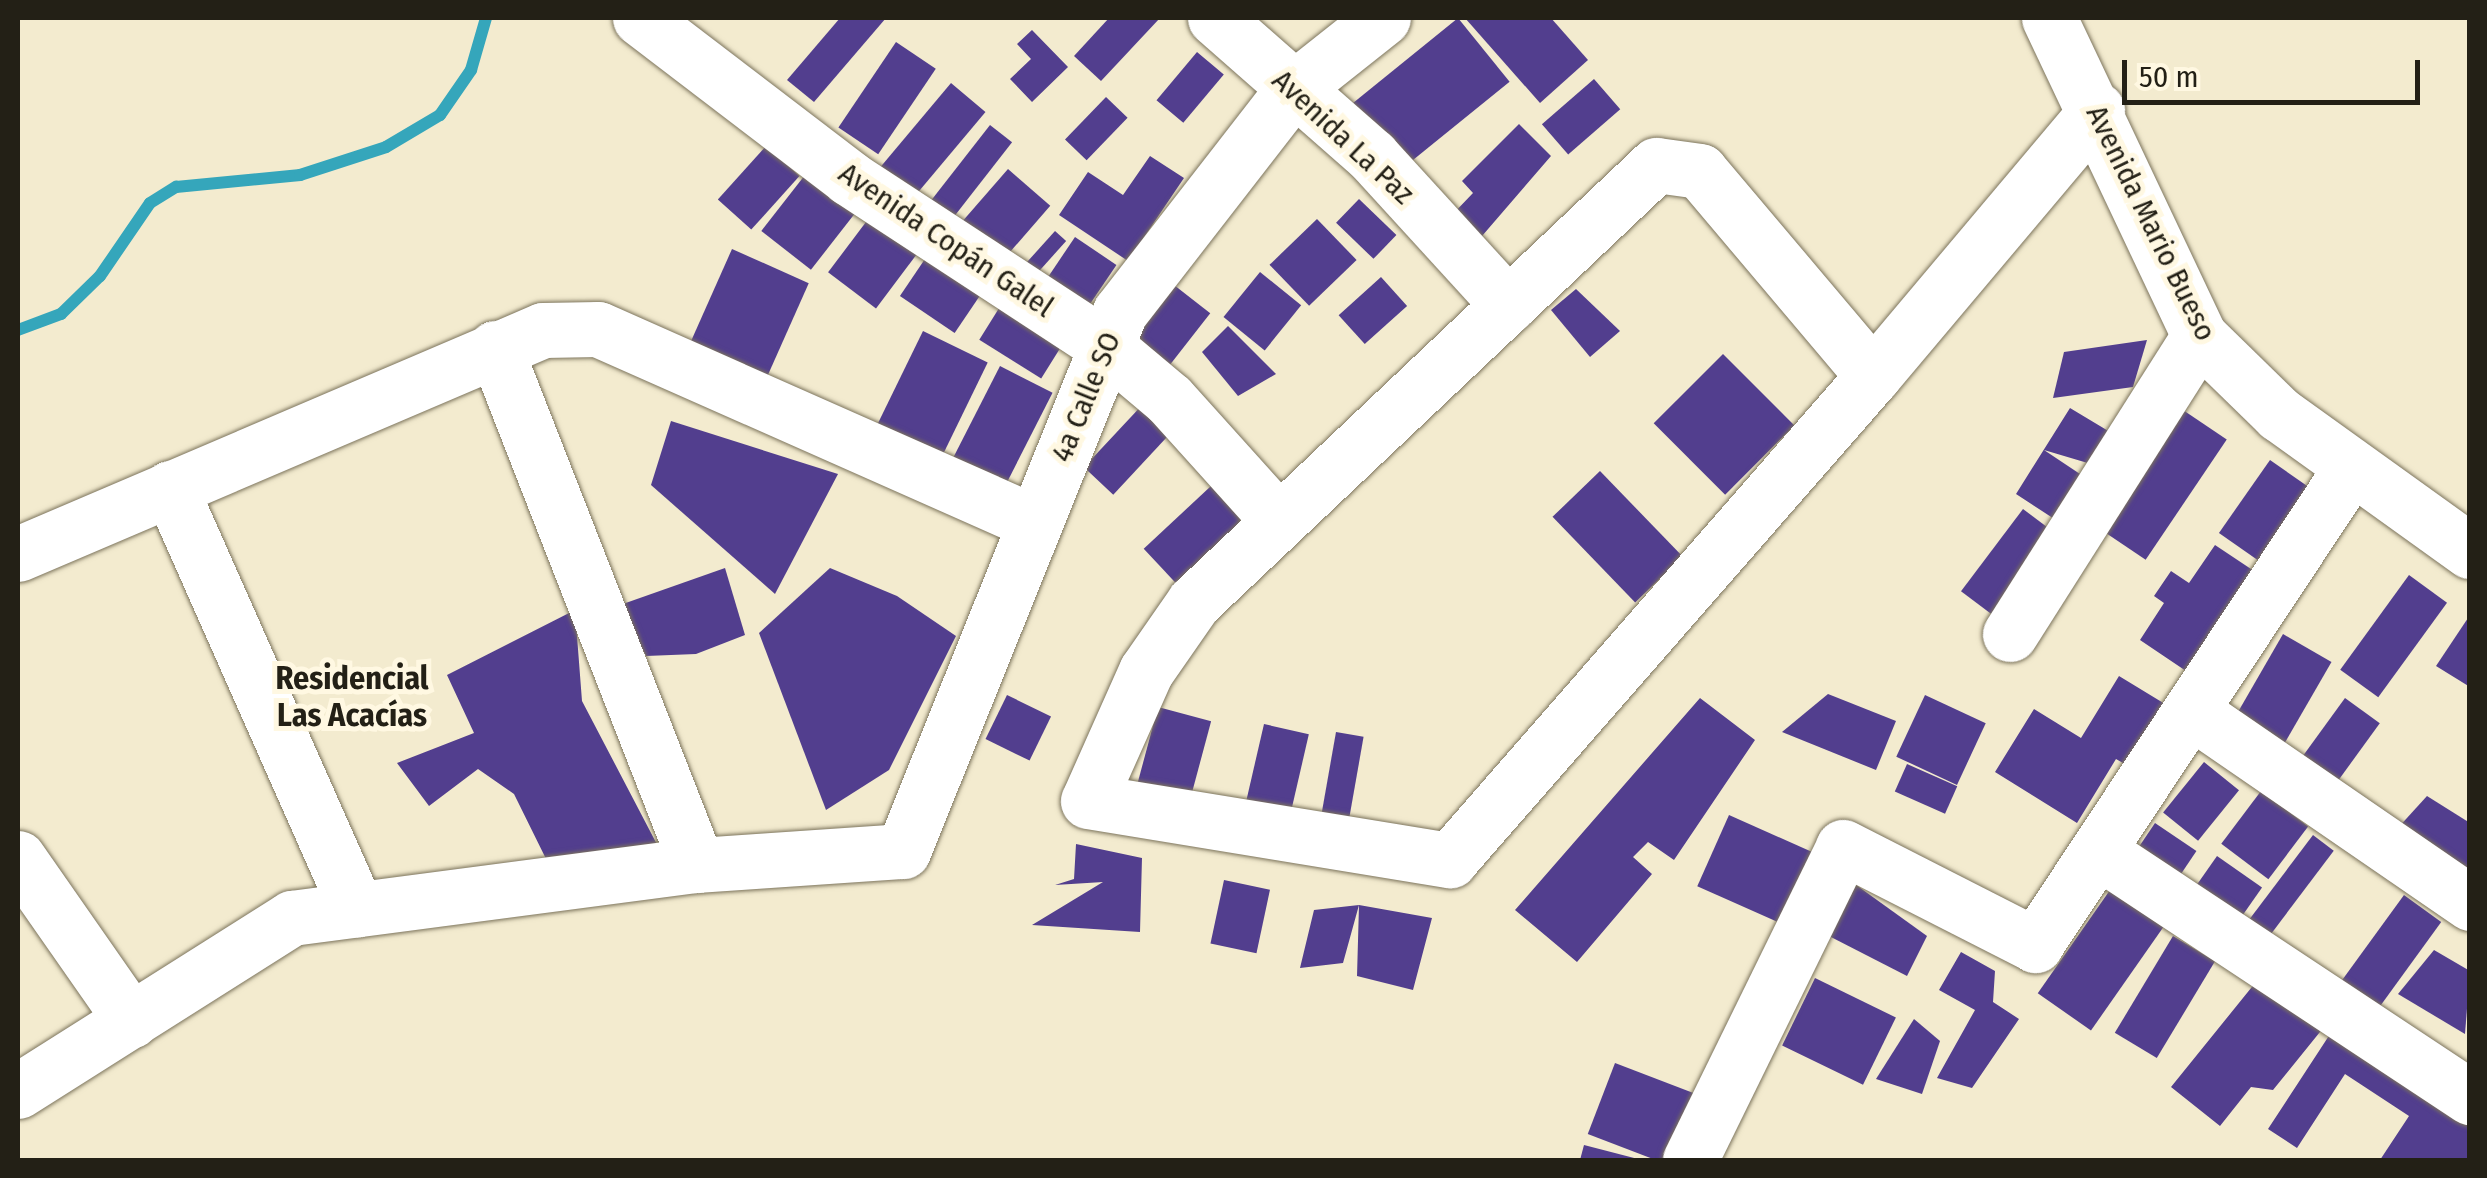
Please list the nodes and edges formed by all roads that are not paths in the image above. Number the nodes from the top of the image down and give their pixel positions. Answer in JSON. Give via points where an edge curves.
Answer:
{"nodes":[{"id":1,"x":640,"y":18,"type":"edge"},
{"id":2,"x":1215,"y":18,"type":"edge"},
{"id":3,"x":1383,"y":18,"type":"edge"},
{"id":4,"x":2049,"y":18,"type":"edge"},
{"id":5,"x":1292,"y":90,"type":"junction"},
{"id":6,"x":2097,"y":110,"type":"junction"},
{"id":7,"x":1508,"y":305,"type":"junction"},
{"id":8,"x":2199,"y":336,"type":"junction"},
{"id":9,"x":1106,"y":346,"type":"junction"},
{"id":10,"x":495,"y":348,"type":"junction"},
{"id":11,"x":1874,"y":376,"type":"junction"},
{"id":12,"x":2351,"y":468,"type":"junction"},
{"id":13,"x":170,"y":488,"type":"junction"},
{"id":14,"x":1279,"y":521,"type":"junction"},
{"id":15,"x":1035,"y":523,"type":"junction"},
{"id":16,"x":2470,"y":551,"type":"edge"},
{"id":17,"x":18,"y":554,"type":"edge"},
{"id":18,"x":2010,"y":634,"type":"dead end"},
{"id":19,"x":2191,"y":711,"type":"junction"},
{"id":20,"x":2098,"y":851,"type":"junction"},
{"id":21,"x":18,"y":858,"type":"edge"},
{"id":22,"x":697,"y":865,"type":"junction"},
{"id":23,"x":2470,"y":903,"type":"edge"},
{"id":24,"x":357,"y":909,"type":"junction"},
{"id":25,"x":130,"y":1020,"type":"junction"},
{"id":26,"x":18,"y":1091,"type":"edge"},
{"id":27,"x":2470,"y":1097,"type":"edge"},
{"id":28,"x":1690,"y":1160,"type":"edge"}],
"edges":[{"from":1,"to":9,"type":"street","name":"Avenida Copán Galel","via":[[849,178]]},
{"from":2,"to":5,"type":"street","name":"Avenida La Paz"},
{"from":3,"to":5,"type":"street","name":"4a Calle SO"},
{"from":4,"to":6,"type":"street","name":"Avenida Mario Bueso"},
{"from":5,"to":7,"type":"street","name":"Avenida La Paz","via":[[1372,156]]},
{"from":5,"to":9,"type":"street","name":"4a Calle SO","via":[[1142,274]]},
{"from":6,"to":8,"type":"street","name":"Avenida Mario Bueso"},
{"from":6,"to":11,"type":"street"},
{"from":7,"to":11,"type":"street","via":[[1656,165],[1676,164],[1700,171]]},
{"from":7,"to":14,"type":"street"},
{"from":8,"to":12,"type":"street","name":"Avenida Mario Bueso","via":[[2230,374]]},
{"from":8,"to":18,"type":"street"},
{"from":9,"to":14,"type":"street","name":"Avenida Copán Galel","via":[[1181,411]]},
{"from":9,"to":15,"type":"street","name":"4a Calle SO"},
{"from":10,"to":13,"type":"street"},
{"from":10,"to":15,"type":"street","via":[[543,330],[598,329]]},
{"from":10,"to":22,"type":"street"},
{"from":11,"to":14,"type":"street","via":[[1450,860],[1088,801],[1146,671],[1194,602]]},
{"from":12,"to":16,"type":"street","name":"Avenida Mario Bueso"},
{"from":12,"to":19,"type":"street"},
{"from":13,"to":17,"type":"street"},
{"from":13,"to":24,"type":"street"},
{"from":15,"to":22,"type":"street","name":"4a Calle SO","via":[[902,852]]},
{"from":19,"to":20,"type":"street"},
{"from":19,"to":23,"type":"street"},
{"from":20,"to":27,"type":"street"},
{"from":20,"to":28,"type":"street","via":[[2035,945],[1843,847]]},
{"from":21,"to":25,"type":"street"},
{"from":22,"to":24,"type":"street"},
{"from":24,"to":25,"type":"street","via":[[292,918]]},
{"from":25,"to":26,"type":"street"}]}
